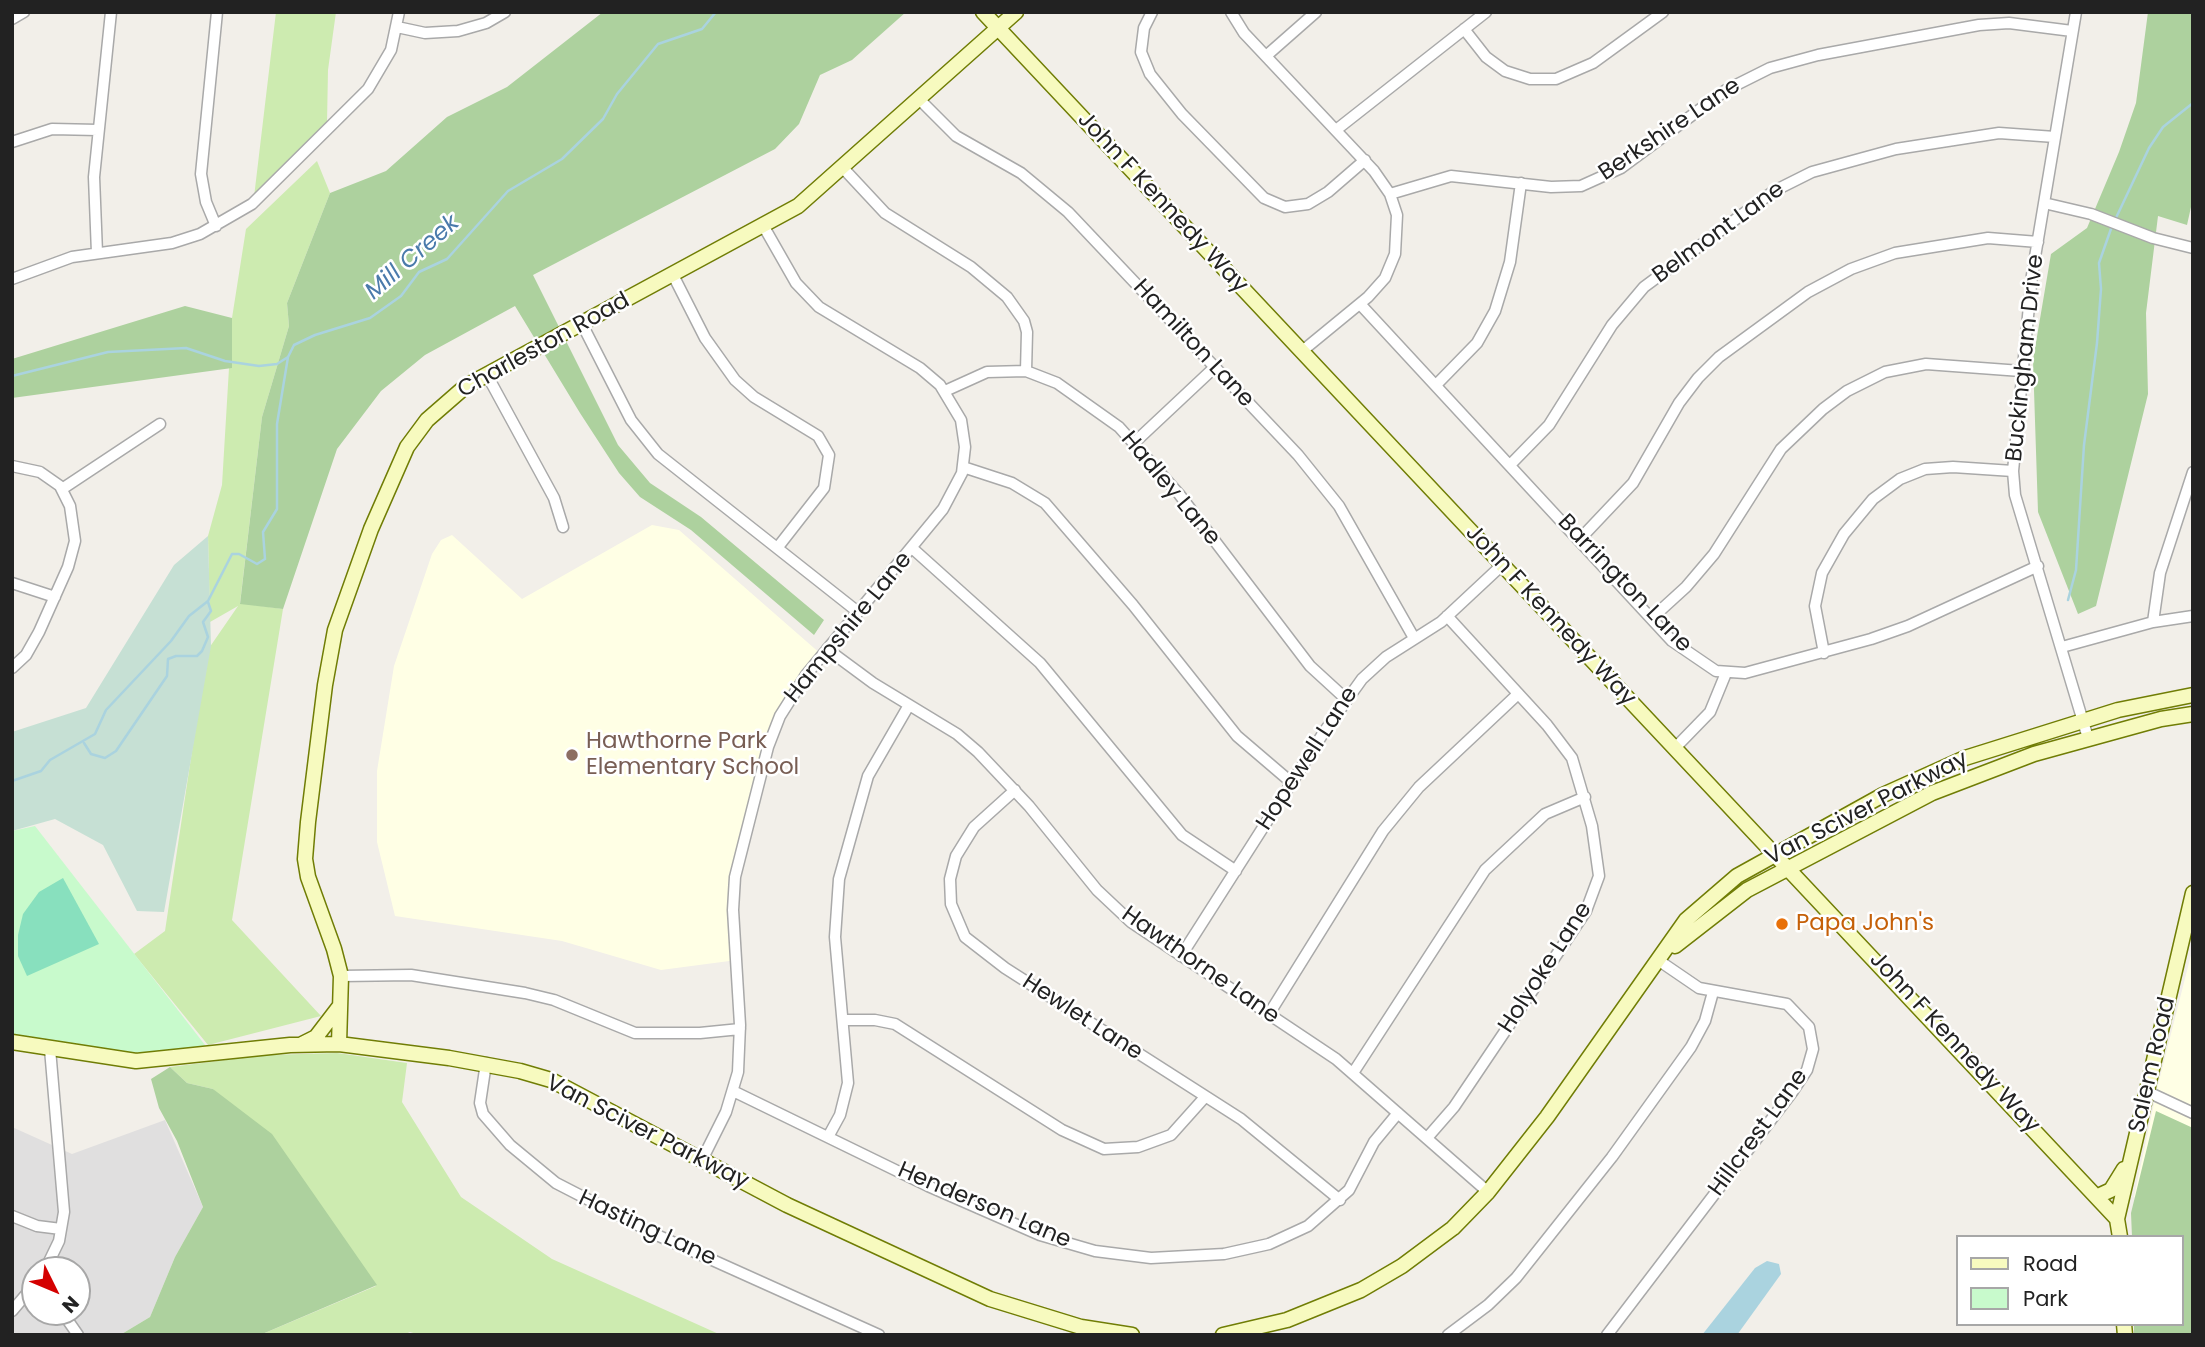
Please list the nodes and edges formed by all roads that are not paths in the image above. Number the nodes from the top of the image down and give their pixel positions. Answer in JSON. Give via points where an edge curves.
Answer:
{"nodes":[{"id":1,"x":24,"y":12,"type":"edge"},
{"id":2,"x":111,"y":12,"type":"edge"},
{"id":3,"x":217,"y":12,"type":"edge"},
{"id":4,"x":399,"y":12,"type":"edge"},
{"id":5,"x":505,"y":12,"type":"edge"},
{"id":6,"x":983,"y":12,"type":"edge"},
{"id":7,"x":1016,"y":12,"type":"edge"},
{"id":8,"x":1152,"y":12,"type":"edge"},
{"id":9,"x":1231,"y":12,"type":"edge"},
{"id":10,"x":1316,"y":12,"type":"edge"},
{"id":11,"x":1486,"y":12,"type":"edge"},
{"id":12,"x":1663,"y":12,"type":"edge"},
{"id":13,"x":2076,"y":12,"type":"edge"},
{"id":14,"x":12,"y":19,"type":"edge"},
{"id":15,"x":397,"y":27,"type":"junction"},
{"id":16,"x":997,"y":27,"type":"junction"},
{"id":17,"x":1464,"y":29,"type":"junction"},
{"id":18,"x":2072,"y":31,"type":"junction"},
{"id":19,"x":1266,"y":56,"type":"junction"},
{"id":20,"x":919,"y":99,"type":"junction"},
{"id":21,"x":98,"y":130,"type":"junction"},
{"id":22,"x":1336,"y":130,"type":"junction"},
{"id":23,"x":2055,"y":137,"type":"junction"},
{"id":24,"x":12,"y":142,"type":"edge"},
{"id":25,"x":1365,"y":160,"type":"junction"},
{"id":26,"x":843,"y":168,"type":"junction"},
{"id":27,"x":1521,"y":183,"type":"junction"},
{"id":28,"x":1390,"y":194,"type":"junction"},
{"id":29,"x":2044,"y":203,"type":"junction"},
{"id":30,"x":216,"y":226,"type":"junction"},
{"id":31,"x":764,"y":227,"type":"junction"},
{"id":32,"x":2038,"y":242,"type":"junction"},
{"id":33,"x":2193,"y":248,"type":"edge"},
{"id":34,"x":97,"y":253,"type":"junction"},
{"id":35,"x":673,"y":275,"type":"junction"},
{"id":36,"x":12,"y":279,"type":"edge"},
{"id":37,"x":1360,"y":304,"type":"junction"},
{"id":38,"x":582,"y":324,"type":"junction"},
{"id":39,"x":1301,"y":352,"type":"junction"},
{"id":40,"x":1215,"y":367,"type":"junction"},
{"id":41,"x":1026,"y":370,"type":"junction"},
{"id":42,"x":2021,"y":371,"type":"junction"},
{"id":43,"x":486,"y":375,"type":"junction"},
{"id":44,"x":1436,"y":385,"type":"junction"},
{"id":45,"x":945,"y":391,"type":"junction"},
{"id":46,"x":160,"y":424,"type":"dead end"},
{"id":47,"x":1135,"y":442,"type":"junction"},
{"id":48,"x":1510,"y":465,"type":"junction"},
{"id":49,"x":12,"y":466,"type":"edge"},
{"id":50,"x":963,"y":467,"type":"junction"},
{"id":51,"x":2014,"y":471,"type":"junction"},
{"id":52,"x":2193,"y":472,"type":"edge"},
{"id":53,"x":62,"y":489,"type":"junction"},
{"id":54,"x":563,"y":527,"type":"dead end"},
{"id":55,"x":1580,"y":539,"type":"junction"},
{"id":56,"x":778,"y":547,"type":"junction"},
{"id":57,"x":912,"y":548,"type":"junction"},
{"id":58,"x":1501,"y":566,"type":"junction"},
{"id":59,"x":2038,"y":566,"type":"junction"},
{"id":60,"x":12,"y":583,"type":"edge"},
{"id":61,"x":55,"y":597,"type":"junction"},
{"id":62,"x":858,"y":612,"type":"junction"},
{"id":63,"x":1447,"y":616,"type":"junction"},
{"id":64,"x":2193,"y":616,"type":"edge"},
{"id":65,"x":1652,"y":618,"type":"junction"},
{"id":66,"x":2153,"y":622,"type":"junction"},
{"id":67,"x":1415,"y":638,"type":"junction"},
{"id":68,"x":2062,"y":647,"type":"junction"},
{"id":69,"x":827,"y":649,"type":"junction"},
{"id":70,"x":1824,"y":653,"type":"junction"},
{"id":71,"x":12,"y":668,"type":"edge"},
{"id":72,"x":1726,"y":673,"type":"junction"},
{"id":73,"x":1518,"y":694,"type":"junction"},
{"id":74,"x":2193,"y":695,"type":"edge"},
{"id":75,"x":1346,"y":699,"type":"junction"},
{"id":76,"x":909,"y":705,"type":"junction"},
{"id":77,"x":2193,"y":714,"type":"edge"},
{"id":78,"x":2084,"y":720,"type":"junction"},
{"id":79,"x":2088,"y":738,"type":"junction"},
{"id":80,"x":1675,"y":748,"type":"junction"},
{"id":81,"x":1292,"y":783,"type":"junction"},
{"id":82,"x":1015,"y":790,"type":"junction"},
{"id":83,"x":1585,"y":797,"type":"junction"},
{"id":84,"x":1775,"y":855,"type":"junction"},
{"id":85,"x":1788,"y":868,"type":"junction"},
{"id":86,"x":1236,"y":871,"type":"junction"},
{"id":87,"x":2193,"y":893,"type":"edge"},
{"id":88,"x":1181,"y":956,"type":"junction"},
{"id":89,"x":1658,"y":960,"type":"junction"},
{"id":90,"x":341,"y":976,"type":"junction"},
{"id":91,"x":1713,"y":992,"type":"junction"},
{"id":92,"x":341,"y":1003,"type":"junction"},
{"id":93,"x":1269,"y":1014,"type":"junction"},
{"id":94,"x":843,"y":1020,"type":"junction"},
{"id":95,"x":740,"y":1029,"type":"junction"},
{"id":96,"x":12,"y":1042,"type":"edge"},
{"id":97,"x":301,"y":1044,"type":"junction"},
{"id":98,"x":339,"y":1044,"type":"junction"},
{"id":99,"x":50,"y":1049,"type":"junction"},
{"id":100,"x":486,"y":1063,"type":"junction"},
{"id":101,"x":1353,"y":1073,"type":"junction"},
{"id":102,"x":733,"y":1091,"type":"junction"},
{"id":103,"x":2148,"y":1092,"type":"junction"},
{"id":104,"x":1205,"y":1097,"type":"junction"},
{"id":105,"x":1398,"y":1113,"type":"junction"},
{"id":106,"x":2193,"y":1113,"type":"edge"},
{"id":107,"x":828,"y":1138,"type":"junction"},
{"id":108,"x":1427,"y":1138,"type":"junction"},
{"id":109,"x":2134,"y":1145,"type":"junction"},
{"id":110,"x":701,"y":1162,"type":"junction"},
{"id":111,"x":1488,"y":1192,"type":"junction"},
{"id":112,"x":2098,"y":1196,"type":"junction"},
{"id":113,"x":1340,"y":1200,"type":"junction"},
{"id":114,"x":12,"y":1216,"type":"edge"},
{"id":115,"x":2117,"y":1219,"type":"junction"},
{"id":116,"x":61,"y":1229,"type":"junction"},
{"id":117,"x":2120,"y":1235,"type":"edge"},
{"id":118,"x":50,"y":1256,"type":"edge"},
{"id":119,"x":1100,"y":1333,"type":"edge"},
{"id":120,"x":879,"y":1335,"type":"edge"},
{"id":121,"x":1132,"y":1335,"type":"edge"},
{"id":122,"x":1223,"y":1335,"type":"edge"},
{"id":123,"x":1448,"y":1335,"type":"edge"},
{"id":124,"x":1607,"y":1335,"type":"edge"}],
"edges":[{"from":1,"to":14,"type":"street"},
{"from":2,"to":21,"type":"street"},
{"from":3,"to":30,"type":"street","via":[[201,174]]},
{"from":4,"to":15,"type":"street"},
{"from":5,"to":15,"type":"street","via":[[458,31],[425,33]]},
{"from":6,"to":16,"type":"street","name":"John F Kennedy Way"},
{"from":7,"to":16,"type":"street","name":"Charleston Road"},
{"from":8,"to":25,"type":"street","via":[[1144,27],[1141,52],[1150,74],[1192,125],[1264,198],[1285,207],[1308,204]]},
{"from":9,"to":19,"type":"street"},
{"from":10,"to":19,"type":"street"},
{"from":11,"to":17,"type":"street"},
{"from":12,"to":17,"type":"street","via":[[1593,63],[1556,79],[1530,79],[1505,71],[1486,57]]},
{"from":13,"to":18,"type":"street","name":"Buckingham Drive"},
{"from":15,"to":30,"type":"street","via":[[391,50],[368,89],[268,190]]},
{"from":16,"to":20,"type":"street","name":"Charleston Road"},
{"from":16,"to":39,"type":"street","name":"John F Kennedy Way"},
{"from":17,"to":22,"type":"street"},
{"from":18,"to":23,"type":"street","name":"Buckingham Drive"},
{"from":18,"to":27,"type":"street","name":"Berkshire Lane","via":[[2009,23],[1979,25],[1786,63],[1733,85],[1608,176],[1580,186]]},
{"from":19,"to":22,"type":"street"},
{"from":20,"to":26,"type":"street","name":"Charleston Road"},
{"from":20,"to":40,"type":"street","name":"Hamilton Lane","via":[[956,136],[1021,173],[1056,201]]},
{"from":21,"to":24,"type":"street","via":[[52,129]]},
{"from":21,"to":34,"type":"street","via":[[94,190]]},
{"from":22,"to":25,"type":"street"},
{"from":23,"to":29,"type":"street","name":"Buckingham Drive"},
{"from":23,"to":48,"type":"street","name":"Belmont Lane","via":[[1999,133],[1896,149],[1812,172],[1774,191],[1644,287],[1612,325],[1549,425]]},
{"from":25,"to":28,"type":"street"},
{"from":26,"to":31,"type":"street","name":"Charleston Road","via":[[798,206]]},
{"from":26,"to":41,"type":"street","via":[[885,213],[971,267],[1007,298],[1027,332]]},
{"from":27,"to":28,"type":"street","name":"Berkshire Lane","via":[[1451,176]]},
{"from":27,"to":44,"type":"street","via":[[1510,261],[1495,311],[1477,343]]},
{"from":28,"to":37,"type":"street","via":[[1398,228],[1395,254],[1385,278]]},
{"from":29,"to":32,"type":"street","name":"Buckingham Drive"},
{"from":29,"to":33,"type":"street"},
{"from":30,"to":34,"type":"street","via":[[172,243]]},
{"from":31,"to":35,"type":"street","name":"Charleston Road"},
{"from":31,"to":45,"type":"street","name":"Hampshire Lane","via":[[810,299],[920,368]]},
{"from":32,"to":42,"type":"street","name":"Buckingham Drive"},
{"from":32,"to":55,"type":"street","via":[[1988,237],[1895,253],[1850,269],[1808,292],[1719,357],[1698,378],[1633,483]]},
{"from":34,"to":36,"type":"street","via":[[58,260]]},
{"from":35,"to":38,"type":"street","name":"Charleston Road"},
{"from":35,"to":56,"type":"street","via":[[705,338],[735,380],[818,436],[829,455],[824,488]]},
{"from":37,"to":39,"type":"street"},
{"from":37,"to":44,"type":"street","name":"Barrington Lane"},
{"from":38,"to":43,"type":"street","name":"Charleston Road"},
{"from":38,"to":56,"type":"street","via":[[631,420],[648,443],[681,474]]},
{"from":39,"to":58,"type":"street","name":"John F Kennedy Way"},
{"from":40,"to":47,"type":"street"},
{"from":40,"to":67,"type":"street","name":"Hamilton Lane","via":[[1332,496]]},
{"from":41,"to":45,"type":"street","name":"Hadley Lane","via":[[987,372]]},
{"from":41,"to":47,"type":"street","name":"Hadley Lane","via":[[1067,389]]},
{"from":42,"to":51,"type":"street","name":"Buckingham Drive"},
{"from":42,"to":65,"type":"street","via":[[1926,364],[1885,372],[1847,391],[1781,449],[1704,566]]},
{"from":43,"to":54,"type":"street","via":[[554,498]]},
{"from":43,"to":90,"type":"street","name":"Charleston Road","via":[[452,396],[407,447],[371,529],[331,648],[305,859]]},
{"from":44,"to":48,"type":"street","name":"Barrington Lane"},
{"from":45,"to":50,"type":"street","name":"Hampshire Lane","via":[[964,433]]},
{"from":46,"to":53,"type":"street"},
{"from":47,"to":75,"type":"street","name":"Hadley Lane","via":[[1310,666]]},
{"from":48,"to":55,"type":"street","name":"Barrington Lane"},
{"from":49,"to":53,"type":"street","via":[[40,472]]},
{"from":50,"to":57,"type":"street","name":"Hampshire Lane","via":[[943,509]]},
{"from":50,"to":81,"type":"street","via":[[1023,488],[1045,503],[1237,736]]},
{"from":51,"to":59,"type":"street","name":"Buckingham Drive","via":[[2015,495]]},
{"from":51,"to":70,"type":"street","via":[[1925,469],[1900,479],[1873,499],[1844,534],[1822,573],[1815,606]]},
{"from":52,"to":66,"type":"street","via":[[2160,573]]},
{"from":53,"to":61,"type":"street","via":[[70,506],[75,541]]},
{"from":55,"to":65,"type":"street","name":"Barrington Lane"},
{"from":56,"to":62,"type":"street"},
{"from":57,"to":62,"type":"street","name":"Hampshire Lane"},
{"from":57,"to":86,"type":"street","via":[[1040,663],[1182,835]]},
{"from":58,"to":63,"type":"street","name":"Hopewell Lane"},
{"from":58,"to":80,"type":"street","name":"John F Kennedy Way"},
{"from":59,"to":68,"type":"street","name":"Buckingham Drive"},
{"from":59,"to":70,"type":"street","via":[[1896,631]]},
{"from":60,"to":61,"type":"street"},
{"from":61,"to":71,"type":"street","via":[[33,644]]},
{"from":62,"to":69,"type":"street","name":"Hampshire Lane"},
{"from":63,"to":67,"type":"street","name":"Hopewell Lane"},
{"from":63,"to":73,"type":"street","name":"Holyoke Lane"},
{"from":64,"to":66,"type":"street"},
{"from":65,"to":72,"type":"street","name":"Barrington Lane","via":[[1703,665]]},
{"from":66,"to":68,"type":"street"},
{"from":67,"to":75,"type":"street","name":"Hopewell Lane","via":[[1373,667]]},
{"from":68,"to":78,"type":"street","name":"Buckingham Drive"},
{"from":69,"to":76,"type":"street","name":"Hawthorne Lane"},
{"from":69,"to":95,"type":"street","name":"Hampshire Lane","via":[[788,702],[774,731],[741,845],[733,910]]},
{"from":70,"to":72,"type":"street","via":[[1745,673]]},
{"from":72,"to":80,"type":"street","via":[[1710,712]]},
{"from":73,"to":83,"type":"street","name":"Holyoke Lane","via":[[1564,746]]},
{"from":73,"to":93,"type":"street","via":[[1419,787],[1383,831]]},
{"from":74,"to":78,"type":"street","name":"Van Sciver Parkway"},
{"from":75,"to":81,"type":"street","name":"Hopewell Lane"},
{"from":76,"to":82,"type":"street","name":"Hawthorne Lane","via":[[968,743]]},
{"from":76,"to":94,"type":"street","via":[[868,776],[841,872],[835,923]]},
{"from":77,"to":79,"type":"street","name":"Van Sciver Parkway"},
{"from":78,"to":79,"type":"street","name":"Buckingham Drive"},
{"from":78,"to":84,"type":"street","name":"Van Sciver Parkway","via":[[1936,771]]},
{"from":79,"to":85,"type":"street","name":"Van Sciver Parkway","via":[[1956,783]]},
{"from":80,"to":84,"type":"street","name":"John F Kennedy Way"},
{"from":81,"to":86,"type":"street","name":"Hopewell Lane"},
{"from":82,"to":88,"type":"street","name":"Hawthorne Lane","via":[[1108,901]]},
{"from":82,"to":104,"type":"street","name":"Hewlet Lane","via":[[974,827],[956,856],[950,892],[959,927],[983,953]]},
{"from":83,"to":101,"type":"street","via":[[1545,814],[1485,870]]},
{"from":83,"to":108,"type":"street","name":"Holyoke Lane","via":[[1600,864],[1592,900],[1454,1107]]},
{"from":84,"to":85,"type":"street","name":"John F Kennedy Way"},
{"from":84,"to":89,"type":"street","name":"Van Sciver Parkway","via":[[1737,876],[1699,907]]},
{"from":85,"to":89,"type":"street","name":"Van Sciver Parkway","via":[[1728,903]]},
{"from":85,"to":112,"type":"street","name":"John F Kennedy Way"},
{"from":86,"to":88,"type":"street","name":"Hopewell Lane"},
{"from":87,"to":103,"type":"street","name":"Salem Road"},
{"from":88,"to":93,"type":"street","name":"Hawthorne Lane"},
{"from":89,"to":91,"type":"street","name":"Hillcrest Lane","via":[[1692,984]]},
{"from":89,"to":111,"type":"street","name":"Van Sciver Parkway","via":[[1560,1100]]},
{"from":90,"to":92,"type":"street","name":"Charleston Road"},
{"from":90,"to":95,"type":"street","via":[[411,975],[525,993],[635,1033]]},
{"from":91,"to":123,"type":"street","via":[[1691,1048],[1612,1157],[1507,1287]]},
{"from":91,"to":124,"type":"street","name":"Hillcrest Lane","via":[[1787,1004],[1809,1027],[1812,1060]]},
{"from":92,"to":97,"type":"street","via":[[316,1037]]},
{"from":92,"to":98,"type":"street","name":"Charleston Road"},
{"from":93,"to":101,"type":"street","name":"Hawthorne Lane"},
{"from":94,"to":104,"type":"street","via":[[895,1024],[1062,1130],[1104,1149],[1138,1147],[1171,1135]]},
{"from":94,"to":107,"type":"street","via":[[848,1083]]},
{"from":95,"to":102,"type":"street","name":"Hampshire Lane"},
{"from":96,"to":99,"type":"street","name":"Van Sciver Parkway"},
{"from":97,"to":98,"type":"street","name":"Van Sciver Parkway"},
{"from":97,"to":99,"type":"street","name":"Van Sciver Parkway","via":[[145,1060]]},
{"from":98,"to":100,"type":"street","name":"Van Sciver Parkway"},
{"from":99,"to":116,"type":"street","via":[[63,1188]]},
{"from":100,"to":110,"type":"street","name":"Van Sciver Parkway","via":[[551,1080]]},
{"from":100,"to":120,"type":"street","name":"Hasting Lane","via":[[482,1114],[556,1184]]},
{"from":101,"to":105,"type":"street","name":"Hawthorne Lane"},
{"from":102,"to":107,"type":"street","name":"Henderson Lane"},
{"from":102,"to":110,"type":"street","name":"Hampshire Lane"},
{"from":103,"to":106,"type":"street"},
{"from":103,"to":109,"type":"street","name":"Salem Road"},
{"from":104,"to":113,"type":"street","name":"Hewlet Lane","via":[[1241,1119]]},
{"from":105,"to":108,"type":"street","name":"Hawthorne Lane"},
{"from":105,"to":113,"type":"street","name":"Henderson Lane","via":[[1374,1142]]},
{"from":107,"to":113,"type":"street","name":"Henderson Lane","via":[[998,1218],[1067,1244],[1109,1253],[1180,1257],[1239,1251],[1300,1231]]},
{"from":108,"to":111,"type":"street","name":"Hawthorne Lane"},
{"from":109,"to":112,"type":"street","via":[[2121,1177]]},
{"from":109,"to":115,"type":"street","name":"Salem Road"},
{"from":110,"to":119,"type":"street","name":"Van Sciver Parkway","via":[[990,1299]]},
{"from":111,"to":122,"type":"street","name":"Van Sciver Parkway","via":[[1436,1242],[1371,1285],[1313,1311]]},
{"from":112,"to":115,"type":"street","name":"John F Kennedy Way"},
{"from":114,"to":116,"type":"street"},
{"from":115,"to":117,"type":"street","name":"Salem Road"},
{"from":116,"to":118,"type":"street"},
{"from":119,"to":121,"type":"street","name":"Van Sciver Parkway"}]}
